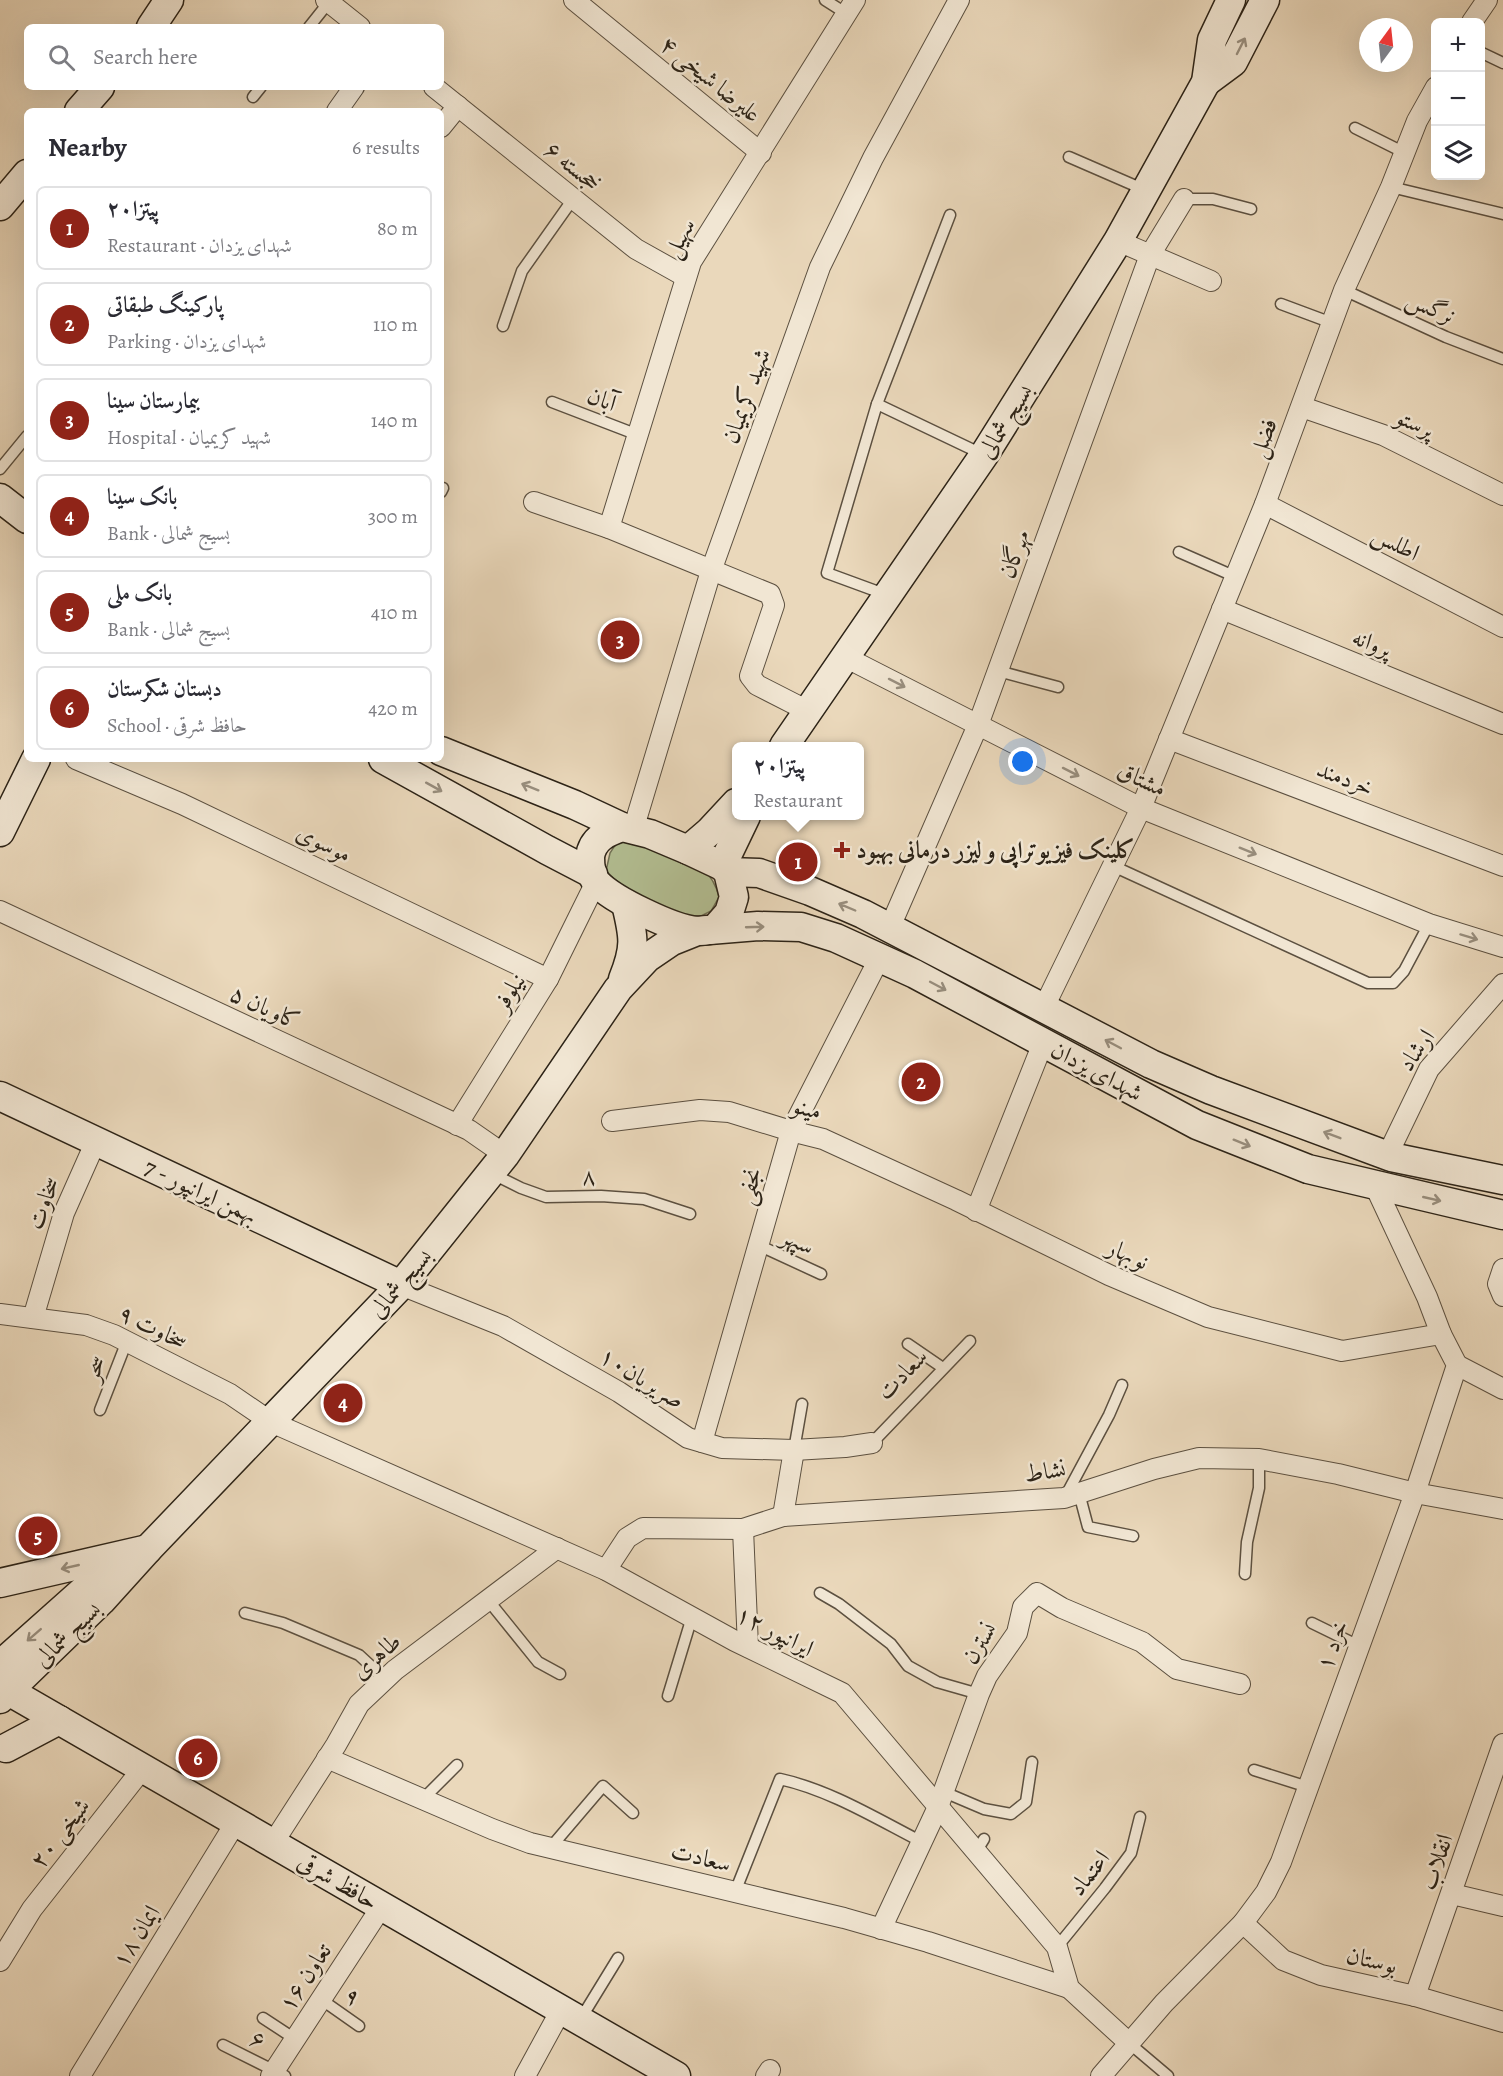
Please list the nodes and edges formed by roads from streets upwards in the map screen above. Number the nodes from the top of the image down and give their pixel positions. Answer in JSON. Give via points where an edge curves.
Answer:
{"nodes":[{"id":1,"x":574,"y":0,"type":"edge"},
{"id":2,"x":958,"y":0,"type":"edge"},
{"id":3,"x":1231,"y":0,"type":"edge"},
{"id":4,"x":1265,"y":0,"type":"edge"},
{"id":5,"x":1487,"y":0,"type":"edge"},
{"id":6,"x":327,"y":1,"type":"edge"},
{"id":7,"x":851,"y":7,"type":"edge"},
{"id":8,"x":1475,"y":18,"type":"edge"},
{"id":9,"x":356,"y":24,"type":"edge"},
{"id":10,"x":1206,"y":82,"type":"junction"},
{"id":11,"x":97,"y":90,"type":"edge"},
{"id":12,"x":352,"y":90,"type":"edge"},
{"id":13,"x":438,"y":90,"type":"edge"},
{"id":14,"x":1431,"y":96,"type":"edge"},
{"id":15,"x":458,"y":106,"type":"junction"},
{"id":16,"x":82,"y":108,"type":"edge"},
{"id":17,"x":339,"y":108,"type":"edge"},
{"id":18,"x":444,"y":123,"type":"edge"},
{"id":19,"x":760,"y":153,"type":"junction"},
{"id":20,"x":24,"y":178,"type":"edge"},
{"id":21,"x":1184,"y":199,"type":"road end"},
{"id":22,"x":0,"y":206,"type":"edge"},
{"id":23,"x":1118,"y":241,"type":"junction"},
{"id":24,"x":1150,"y":255,"type":"junction"},
{"id":25,"x":686,"y":277,"type":"junction"},
{"id":26,"x":1211,"y":281,"type":"dead end"},
{"id":27,"x":1302,"y":407,"type":"junction"},
{"id":28,"x":1503,"y":495,"type":"edge"},
{"id":29,"x":0,"y":498,"type":"edge"},
{"id":30,"x":534,"y":502,"type":"dead end"},
{"id":31,"x":1265,"y":504,"type":"junction"},
{"id":32,"x":24,"y":517,"type":"edge"},
{"id":33,"x":609,"y":528,"type":"junction"},
{"id":34,"x":711,"y":571,"type":"junction"},
{"id":35,"x":1222,"y":609,"type":"junction"},
{"id":36,"x":1503,"y":627,"type":"edge"},
{"id":37,"x":845,"y":657,"type":"junction"},
{"id":38,"x":808,"y":711,"type":"junction"},
{"id":39,"x":1503,"y":724,"type":"edge"},
{"id":40,"x":978,"y":725,"type":"junction"},
{"id":41,"x":1169,"y":739,"type":"junction"},
{"id":42,"x":786,"y":742,"type":"edge"},
{"id":43,"x":444,"y":752,"type":"edge"},
{"id":44,"x":35,"y":762,"type":"edge"},
{"id":45,"x":83,"y":762,"type":"edge"},
{"id":46,"x":388,"y":762,"type":"edge"},
{"id":47,"x":575,"y":805,"type":"junction"},
{"id":48,"x":732,"y":807,"type":"edge"},
{"id":49,"x":1141,"y":808,"type":"junction"},
{"id":50,"x":744,"y":820,"type":"edge"},
{"id":51,"x":627,"y":829,"type":"junction"},
{"id":52,"x":0,"y":832,"type":"edge"},
{"id":53,"x":547,"y":850,"type":"junction"},
{"id":54,"x":688,"y":850,"type":"junction"},
{"id":55,"x":1503,"y":866,"type":"edge"},
{"id":56,"x":725,"y":869,"type":"junction"},
{"id":57,"x":594,"y":878,"type":"junction"},
{"id":58,"x":626,"y":904,"type":"junction"},
{"id":59,"x":0,"y":910,"type":"edge"},
{"id":60,"x":890,"y":927,"type":"junction"},
{"id":61,"x":697,"y":931,"type":"junction"},
{"id":62,"x":1503,"y":947,"type":"edge"},
{"id":63,"x":880,"y":957,"type":"junction"},
{"id":64,"x":548,"y":979,"type":"junction"},
{"id":65,"x":1503,"y":984,"type":"edge"},
{"id":66,"x":618,"y":989,"type":"junction"},
{"id":67,"x":1044,"y":1007,"type":"junction"},
{"id":68,"x":1043,"y":1043,"type":"junction"},
{"id":69,"x":1151,"y":1064,"type":"junction"},
{"id":70,"x":1131,"y":1090,"type":"junction"},
{"id":71,"x":1211,"y":1090,"type":"junction"},
{"id":72,"x":0,"y":1096,"type":"edge"},
{"id":73,"x":612,"y":1121,"type":"dead end"},
{"id":74,"x":457,"y":1125,"type":"junction"},
{"id":75,"x":1197,"y":1125,"type":"junction"},
{"id":76,"x":791,"y":1131,"type":"junction"},
{"id":77,"x":96,"y":1141,"type":"junction"},
{"id":78,"x":1387,"y":1156,"type":"junction"},
{"id":79,"x":498,"y":1164,"type":"junction"},
{"id":80,"x":1503,"y":1180,"type":"edge"},
{"id":81,"x":1375,"y":1186,"type":"junction"},
{"id":82,"x":976,"y":1211,"type":"junction"},
{"id":83,"x":1503,"y":1215,"type":"edge"},
{"id":84,"x":1503,"y":1269,"type":"edge"},
{"id":85,"x":401,"y":1285,"type":"junction"},
{"id":86,"x":1503,"y":1296,"type":"edge"},
{"id":87,"x":0,"y":1314,"type":"edge"},
{"id":88,"x":33,"y":1318,"type":"junction"},
{"id":89,"x":1441,"y":1334,"type":"junction"},
{"id":90,"x":1457,"y":1365,"type":"junction"},
{"id":91,"x":1503,"y":1389,"type":"edge"},
{"id":92,"x":271,"y":1422,"type":"junction"},
{"id":93,"x":702,"y":1442,"type":"junction"},
{"id":94,"x":872,"y":1443,"type":"road end"},
{"id":95,"x":794,"y":1450,"type":"junction"},
{"id":96,"x":1415,"y":1493,"type":"junction"},
{"id":97,"x":1503,"y":1509,"type":"edge"},
{"id":98,"x":783,"y":1516,"type":"junction"},
{"id":99,"x":743,"y":1529,"type":"junction"},
{"id":100,"x":557,"y":1548,"type":"junction"},
{"id":101,"x":148,"y":1549,"type":"junction"},
{"id":102,"x":606,"y":1570,"type":"junction"},
{"id":103,"x":0,"y":1583,"type":"edge"},
{"id":104,"x":748,"y":1647,"type":"junction"},
{"id":105,"x":1240,"y":1684,"type":"dead end"},
{"id":106,"x":2,"y":1685,"type":"edge"},
{"id":107,"x":59,"y":1719,"type":"junction"},
{"id":108,"x":1503,"y":1744,"type":"edge"},
{"id":109,"x":2,"y":1750,"type":"edge"},
{"id":110,"x":327,"y":1758,"type":"junction"},
{"id":111,"x":143,"y":1768,"type":"junction"},
{"id":112,"x":941,"y":1799,"type":"junction"},
{"id":113,"x":236,"y":1822,"type":"junction"},
{"id":114,"x":273,"y":1843,"type":"junction"},
{"id":115,"x":1452,"y":1894,"type":"junction"},
{"id":116,"x":382,"y":1906,"type":"junction"},
{"id":117,"x":1503,"y":1906,"type":"edge"},
{"id":118,"x":1243,"y":1923,"type":"junction"},
{"id":119,"x":881,"y":1929,"type":"junction"},
{"id":120,"x":0,"y":1961,"type":"edge"},
{"id":121,"x":1069,"y":1988,"type":"junction"},
{"id":122,"x":1415,"y":1996,"type":"junction"},
{"id":123,"x":570,"y":2015,"type":"junction"},
{"id":124,"x":1503,"y":2022,"type":"edge"},
{"id":125,"x":1129,"y":2043,"type":"junction"},
{"id":126,"x":277,"y":2074,"type":"edge"},
{"id":127,"x":529,"y":2074,"type":"edge"},
{"id":128,"x":80,"y":2076,"type":"edge"},
{"id":129,"x":676,"y":2076,"type":"edge"},
{"id":130,"x":1101,"y":2076,"type":"edge"}],
"edges":[{"from":1,"to":19,"type":"street","name":"علیرضا شیخی ۴"},
{"from":2,"to":34,"type":"street","name":"شهید کریمیان","via":[[820,267]]},
{"from":3,"to":10,"type":"main road","name":"بسیج شمالی","via":[[1212,40]]},
{"from":10,"to":4,"type":"main road","name":"بسیج شمالی","one_way":true,"via":[[1233,62]]},
{"from":5,"to":8,"type":"street"},
{"from":6,"to":9,"type":"street"},
{"from":7,"to":19,"type":"street","name":"سهیل"},
{"from":10,"to":23,"type":"main road","name":"بسیج شمالی"},
{"from":11,"to":16,"type":"main road"},
{"from":12,"to":17,"type":"street"},
{"from":13,"to":15,"type":"street","name":"خجسته ۶"},
{"from":14,"to":27,"type":"street","name":"فضل","via":[[1344,290]]},
{"from":15,"to":18,"type":"street"},
{"from":15,"to":25,"type":"street","name":"خجسته ۶","via":[[636,249]]},
{"from":19,"to":25,"type":"street","name":"سهیل","via":[[691,262]]},
{"from":20,"to":22,"type":"main road"},
{"from":21,"to":24,"type":"street","name":"مهرگان"},
{"from":23,"to":24,"type":"street"},
{"from":23,"to":37,"type":"main road","name":"بسیج شمالی","via":[[984,455]]},
{"from":24,"to":26,"type":"street"},
{"from":24,"to":40,"type":"street","name":"مهرگان"},
{"from":25,"to":33,"type":"street","name":"سهیل"},
{"from":27,"to":28,"type":"street","name":"پرستو","via":[[1383,435]]},
{"from":27,"to":31,"type":"street","name":"فضل"},
{"from":29,"to":32,"type":"main road"},
{"from":30,"to":33,"type":"street"},
{"from":31,"to":35,"type":"street","name":"فضل"},
{"from":31,"to":36,"type":"street","name":"اطلس"},
{"from":33,"to":34,"type":"street"},
{"from":34,"to":38,"type":"street","via":[[770,594],[774,605],[750,676],[756,685]]},
{"from":34,"to":51,"type":"street","name":"شهید کریمیان"},
{"from":35,"to":39,"type":"street","name":"پروانه"},
{"from":35,"to":41,"type":"street","name":"فضل"},
{"from":37,"to":38,"type":"main road","name":"بسیج شمالی"},
{"from":37,"to":40,"type":"street","name":"مشتاق","one_way":true},
{"from":38,"to":42,"type":"main road","name":"بسیج شمالی"},
{"from":40,"to":49,"type":"street","name":"مشتاق","one_way":true},
{"from":40,"to":60,"type":"street","name":"مهرگان"},
{"from":41,"to":49,"type":"street","name":"فضل"},
{"from":41,"to":55,"type":"street","name":"خردمند"},
{"from":47,"to":43,"type":"main road","one_way":true},
{"from":44,"to":52,"type":"main road"},
{"from":45,"to":64,"type":"street","name":"موسوی","via":[[182,804]]},
{"from":46,"to":53,"type":"main road","one_way":true},
{"from":47,"to":51,"type":"main road"},
{"from":47,"to":53,"type":"main road","via":[[582,828],[578,838],[571,845]]},
{"from":48,"to":54,"type":"main road"},
{"from":49,"to":62,"type":"street","name":"مشتاق","one_way":true,"via":[[1429,924]]},
{"from":49,"to":67,"type":"street","name":"فضل"},
{"from":50,"to":56,"type":"main road"},
{"from":51,"to":54,"type":"main road"},
{"from":51,"to":57,"type":"main road","via":[[604,833],[591,849]]},
{"from":53,"to":57,"type":"main road"},
{"from":54,"to":56,"type":"main road"},
{"from":60,"to":56,"type":"main road","name":"شهدای یزدان","one_way":true,"via":[[788,882]]},
{"from":56,"to":61,"type":"main road","name":"بسیج شمالی","via":[[734,897],[729,913],[715,929]]},
{"from":57,"to":58,"type":"main road"},
{"from":57,"to":64,"type":"street","name":"نیلوفر"},
{"from":58,"to":61,"type":"main road"},
{"from":58,"to":66,"type":"main road","name":"بسیج شمالی","via":[[633,933],[632,957]]},
{"from":59,"to":74,"type":"street","name":"کاویان ۵"},
{"from":60,"to":67,"type":"main road","name":"شهدای یزدان"},
{"from":61,"to":63,"type":"main road","name":"شهدای یزدان","one_way":true,"via":[[801,927]]},
{"from":61,"to":66,"type":"main road","name":"بسیج شمالی","via":[[646,958]]},
{"from":63,"to":68,"type":"main road","name":"شهدای یزدان","one_way":true},
{"from":63,"to":76,"type":"street","name":"نجفی"},
{"from":64,"to":74,"type":"street","name":"نیلوفر"},
{"from":65,"to":78,"type":"street","name":"ارشاد","via":[[1429,1069]]},
{"from":66,"to":79,"type":"main road","name":"بسیج شمالی"},
{"from":69,"to":67,"type":"main road","name":"شهدای یزدان","one_way":true},
{"from":68,"to":70,"type":"main road","name":"شهدای یزدان"},
{"from":68,"to":82,"type":"street"},
{"from":69,"to":70,"type":"main road","via":[[1153,1077],[1146,1087]]},
{"from":69,"to":71,"type":"main road","name":"شهدای یزدان"},
{"from":70,"to":75,"type":"main road","name":"شهدای یزدان"},
{"from":71,"to":75,"type":"main road","via":[[1203,1092],[1195,1102],[1193,1114]]},
{"from":78,"to":71,"type":"main road","name":"شهدای یزدان","one_way":true},
{"from":72,"to":77,"type":"main road","name":"بهمن ایرانپور - 7"},
{"from":73,"to":76,"type":"street","name":"مینو","via":[[699,1110],[729,1112]]},
{"from":74,"to":79,"type":"street","name":"کاویان ۵","via":[[469,1130]]},
{"from":75,"to":81,"type":"main road","name":"شهدای یزدان","one_way":true,"via":[[1308,1169]]},
{"from":76,"to":82,"type":"street","name":"مینو","via":[[823,1139]]},
{"from":76,"to":93,"type":"street","name":"نجفی"},
{"from":77,"to":85,"type":"main road","name":"بهمن ایرانپور - 7"},
{"from":77,"to":88,"type":"street","name":"سخاوت","via":[[64,1213]]},
{"from":78,"to":80,"type":"main road","name":"شهدای یزدان"},
{"from":79,"to":85,"type":"main road","name":"بسیج شمالی"},
{"from":81,"to":83,"type":"main road","name":"شهدای یزدان","one_way":true},
{"from":81,"to":89,"type":"street"},
{"from":82,"to":89,"type":"street","name":"نوبهار","via":[[1208,1317],[1342,1351]]},
{"from":84,"to":86,"type":"street","via":[[1498,1284]]},
{"from":85,"to":92,"type":"main road","name":"بسیج شمالی"},
{"from":85,"to":93,"type":"street","name":"صریریان۱۰","via":[[503,1326]]},
{"from":87,"to":88,"type":"street","name":"سخاوت ۹"},
{"from":88,"to":92,"type":"street","name":"سخاوت ۹","via":[[86,1324],[127,1341],[230,1394]]},
{"from":89,"to":90,"type":"street"},
{"from":90,"to":91,"type":"street"},
{"from":90,"to":96,"type":"street","name":"خرد ۱"},
{"from":92,"to":100,"type":"street","name":"ایرانپور ۱۲"},
{"from":92,"to":101,"type":"main road","name":"بسیج شمالی"},
{"from":93,"to":95,"type":"street","name":"صریریان۱۰","via":[[722,1448]]},
{"from":94,"to":95,"type":"street","name":"صریریان۱۰"},
{"from":95,"to":98,"type":"street"},
{"from":96,"to":97,"type":"street","name":"نشاط"},
{"from":96,"to":98,"type":"street","name":"نشاط","via":[[1259,1459],[1199,1458],[1072,1495]]},
{"from":96,"to":118,"type":"street","name":"خرد ۱","via":[[1281,1862],[1266,1892]]},
{"from":98,"to":99,"type":"street","name":"نشاط"},
{"from":99,"to":102,"type":"street","name":"نشاط","via":[[643,1528],[627,1538]]},
{"from":99,"to":104,"type":"street"},
{"from":100,"to":102,"type":"street","name":"ایرانپور ۱۲"},
{"from":100,"to":110,"type":"street","name":"طاهری","via":[[386,1679],[359,1704]]},
{"from":101,"to":103,"type":"main road","one_way":true},
{"from":101,"to":106,"type":"main road","name":"بسیج شمالی","via":[[83,1592]]},
{"from":102,"to":104,"type":"street","name":"ایرانپور ۱۲"},
{"from":104,"to":112,"type":"street","name":"ایرانپور ۱۲","via":[[842,1693]]},
{"from":105,"to":112,"type":"street","name":"نسترن","via":[[1177,1669],[1142,1642],[1062,1608],[1037,1593],[1023,1607],[1017,1633],[987,1676]]},
{"from":106,"to":107,"type":"main road","name":"حافظ شرقی"},
{"from":107,"to":109,"type":"main road"},
{"from":107,"to":111,"type":"main road","name":"حافظ شرقی"},
{"from":108,"to":115,"type":"street","name":"انقلاب"},
{"from":110,"to":114,"type":"street","name":"طاهری"},
{"from":110,"to":119,"type":"street","name":"سعادت","via":[[530,1843]]},
{"from":111,"to":113,"type":"main road","name":"حافظ شرقی"},
{"from":111,"to":120,"type":"street","name":"شیخی ۲۰","via":[[32,1909]]},
{"from":112,"to":119,"type":"street","name":"نسترن"},
{"from":112,"to":121,"type":"street","name":"ایرانپور ۱۲","via":[[1057,1947]]},
{"from":113,"to":114,"type":"main road","name":"حافظ شرقی"},
{"from":113,"to":128,"type":"street","name":"ایمان ۱۸"},
{"from":114,"to":116,"type":"main road","name":"حافظ شرقی"},
{"from":115,"to":117,"type":"street"},
{"from":115,"to":122,"type":"street","name":"انقلاب"},
{"from":116,"to":123,"type":"main road","name":"حافظ شرقی"},
{"from":116,"to":126,"type":"street","name":"تعاون ۱۶","via":[[295,2039]]},
{"from":118,"to":122,"type":"street","name":"بوستان","via":[[1283,1960],[1322,1975]]},
{"from":118,"to":125,"type":"street","name":"خرد ۱"},
{"from":119,"to":121,"type":"street","name":"سعادت"},
{"from":121,"to":125,"type":"street"},
{"from":122,"to":124,"type":"street","name":"بوستان"},
{"from":123,"to":127,"type":"street"},
{"from":123,"to":129,"type":"main road","name":"حافظ شرقی"},
{"from":125,"to":130,"type":"street","name":"خرد ۱"}]}
